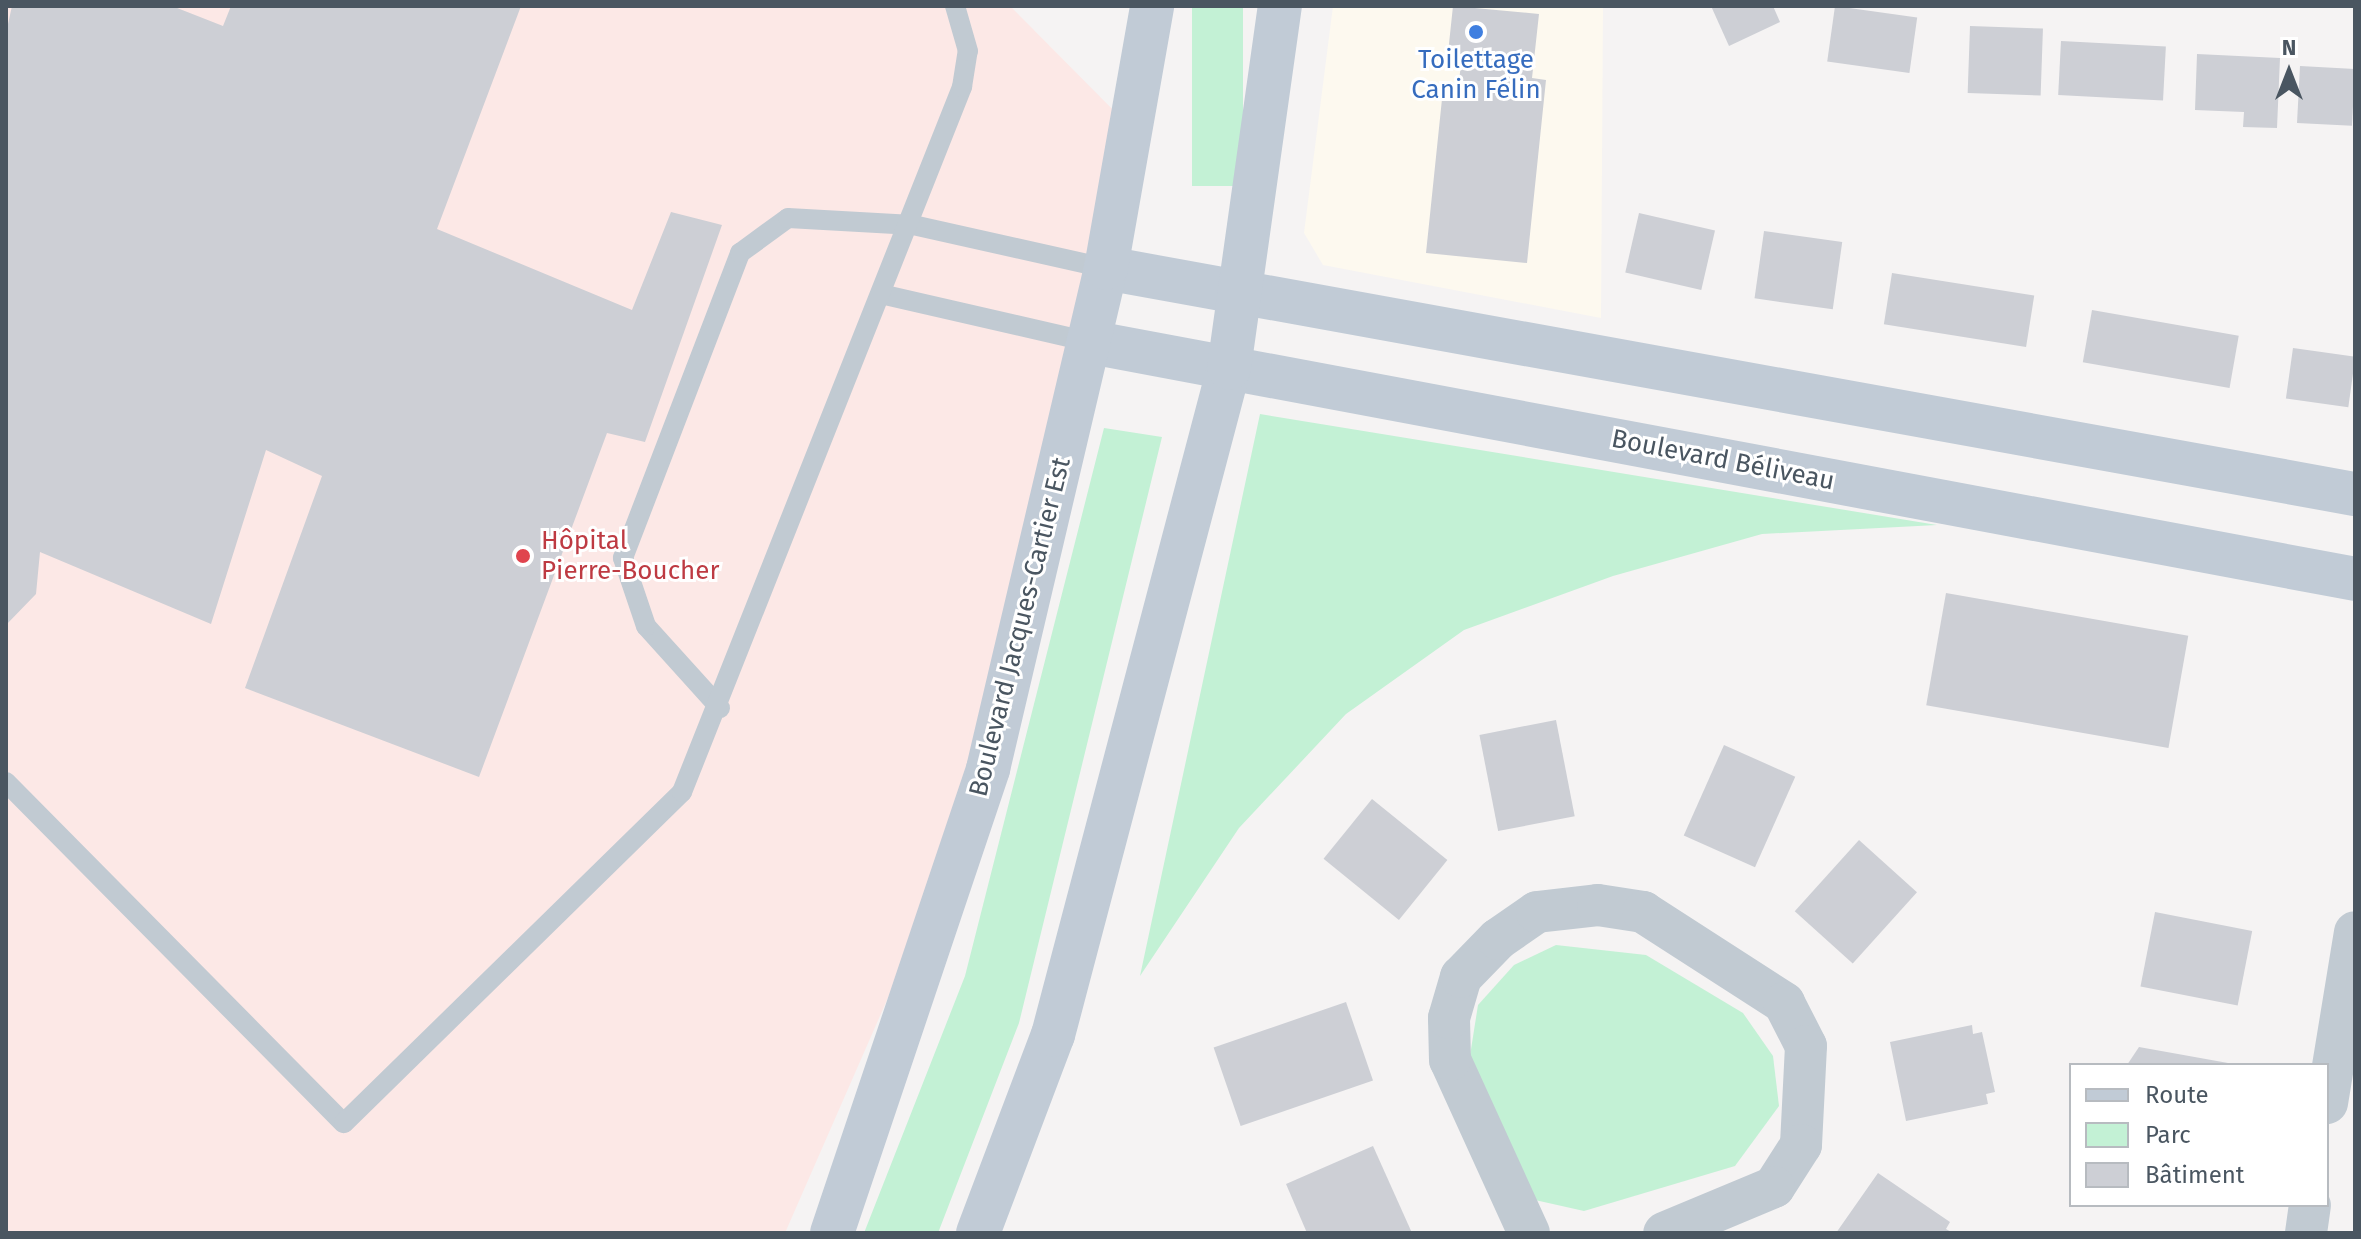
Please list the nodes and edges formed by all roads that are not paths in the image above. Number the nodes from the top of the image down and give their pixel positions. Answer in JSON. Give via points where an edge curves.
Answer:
{"nodes":[{"id":1,"x":955,"y":6,"type":"edge"},
{"id":2,"x":1152,"y":6,"type":"edge"},
{"id":3,"x":1280,"y":6,"type":"edge"},
{"id":4,"x":913,"y":225,"type":"junction"},
{"id":5,"x":1106,"y":268,"type":"junction"},
{"id":6,"x":1244,"y":293,"type":"junction"},
{"id":7,"x":885,"y":295,"type":"junction"},
{"id":8,"x":1090,"y":342,"type":"junction"},
{"id":9,"x":1229,"y":368,"type":"junction"},
{"id":10,"x":2355,"y":494,"type":"edge"},
{"id":11,"x":2355,"y":579,"type":"edge"},
{"id":12,"x":720,"y":708,"type":"junction"},
{"id":13,"x":6,"y":782,"type":"edge"},
{"id":14,"x":2355,"y":932,"type":"edge"},
{"id":15,"x":2329,"y":1091,"type":"edge"},
{"id":16,"x":2310,"y":1207,"type":"edge"},
{"id":17,"x":832,"y":1233,"type":"edge"},
{"id":18,"x":978,"y":1233,"type":"edge"},
{"id":19,"x":1529,"y":1233,"type":"edge"},
{"id":20,"x":1664,"y":1233,"type":"edge"},
{"id":21,"x":2306,"y":1233,"type":"edge"}],
"edges":[{"from":1,"to":4,"type":"lane","via":[[968,51],[962,87]]},
{"from":2,"to":5,"type":"street","name":"Boulevard Jacques-Cartier Est"},
{"from":3,"to":6,"type":"street"},
{"from":4,"to":5,"type":"lane"},
{"from":4,"to":7,"type":"lane"},
{"from":4,"to":12,"type":"lane","via":[[788,218],[740,253],[623,558],[646,626]]},
{"from":5,"to":6,"type":"street"},
{"from":5,"to":8,"type":"street","name":"Boulevard Jacques-Cartier Est"},
{"from":6,"to":9,"type":"street"},
{"from":6,"to":10,"type":"street"},
{"from":7,"to":8,"type":"lane"},
{"from":7,"to":12,"type":"lane"},
{"from":8,"to":9,"type":"street","name":"Boulevard Béliveau"},
{"from":8,"to":17,"type":"street","name":"Boulevard Jacques-Cartier Est","via":[[988,769]]},
{"from":9,"to":11,"type":"street","name":"Boulevard Béliveau"},
{"from":9,"to":18,"type":"street","via":[[1053,1035]]},
{"from":12,"to":13,"type":"lane","via":[[682,792],[344,1123]]},
{"from":14,"to":15,"type":"street"},
{"from":16,"to":21,"type":"street"},
{"from":19,"to":20,"type":"street","via":[[1450,1060],[1449,1018],[1461,977],[1498,939],[1537,912],[1598,905],[1643,912],[1784,1003],[1806,1046],[1801,1145],[1774,1187]]}]}
